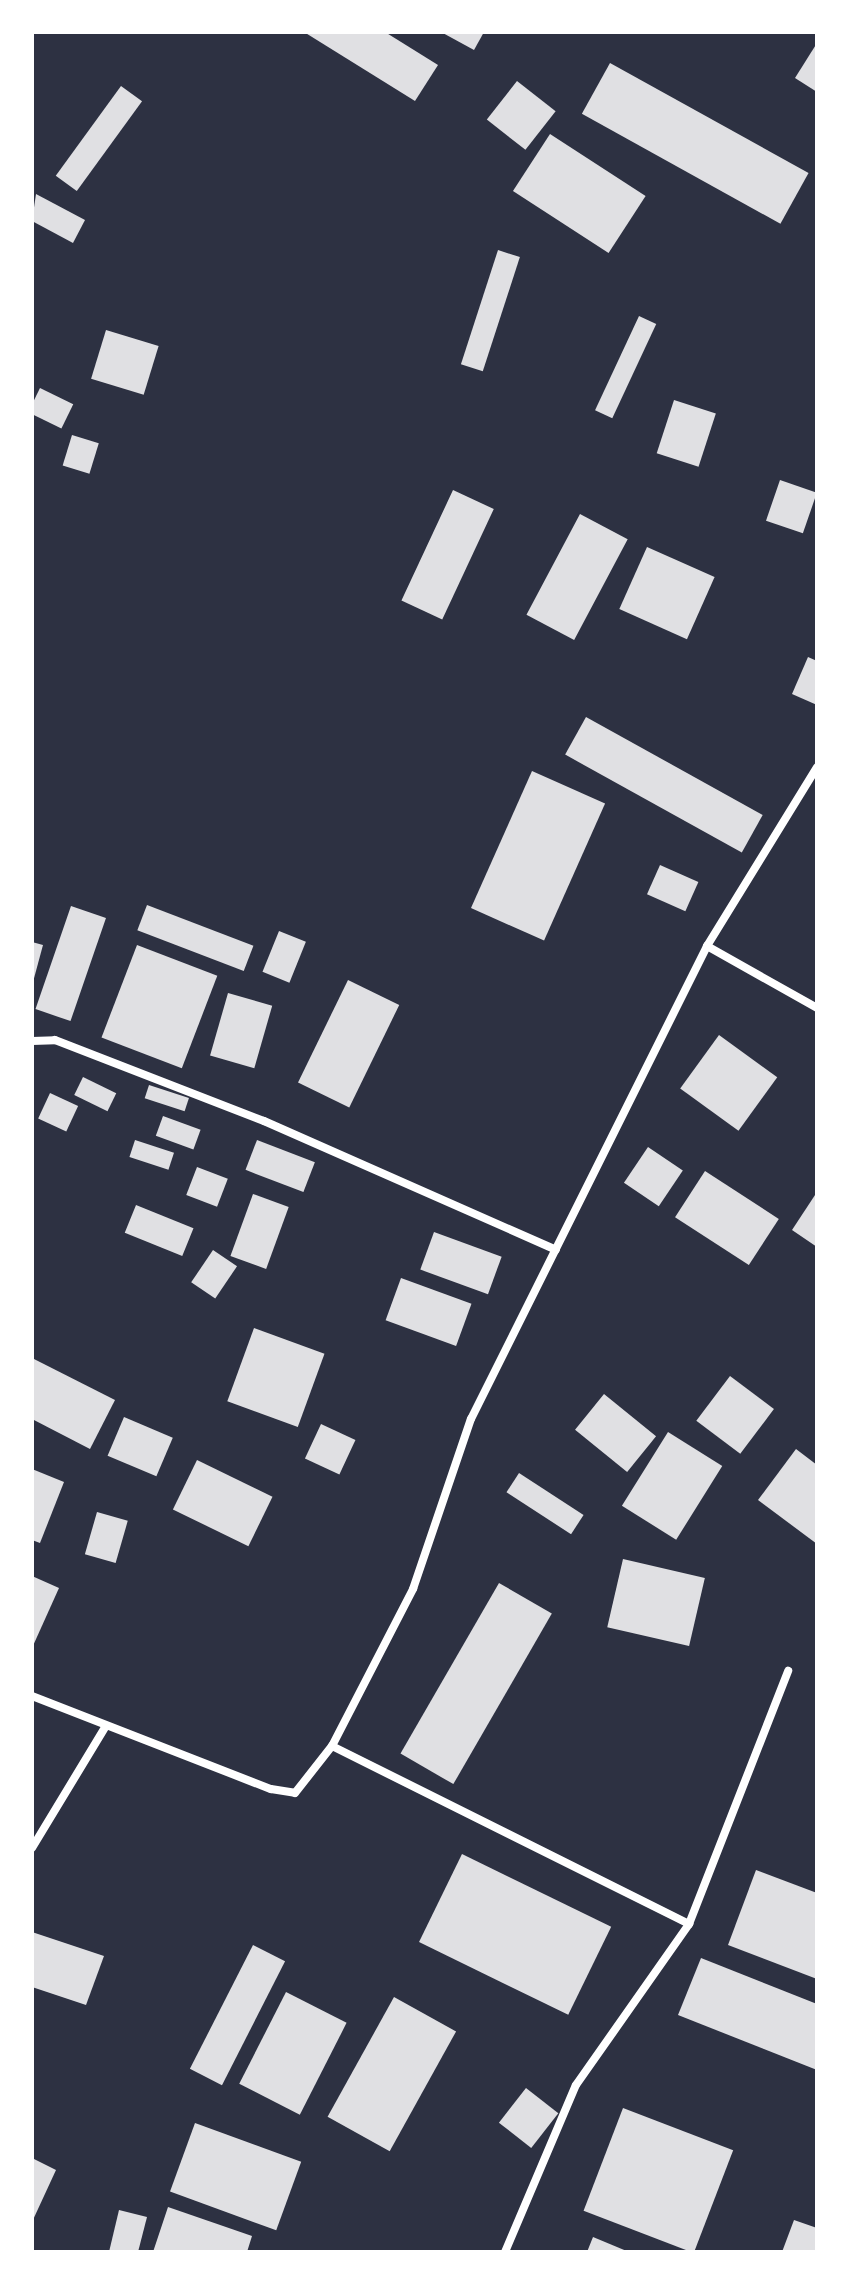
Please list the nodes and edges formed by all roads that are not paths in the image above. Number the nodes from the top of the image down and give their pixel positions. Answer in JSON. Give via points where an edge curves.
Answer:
{"nodes":[{"id":1,"x":817,"y":767,"type":"edge"},
{"id":2,"x":707,"y":946,"type":"junction"},
{"id":3,"x":817,"y":1008,"type":"edge"},
{"id":4,"x":32,"y":1041,"type":"edge"},
{"id":5,"x":556,"y":1250,"type":"junction"},
{"id":6,"x":788,"y":1671,"type":"dead end"},
{"id":7,"x":32,"y":1696,"type":"edge"},
{"id":8,"x":106,"y":1726,"type":"junction"},
{"id":9,"x":332,"y":1746,"type":"junction"},
{"id":10,"x":32,"y":1848,"type":"edge"},
{"id":11,"x":689,"y":1924,"type":"junction"},
{"id":12,"x":505,"y":2252,"type":"edge"}],
"edges":[{"from":1,"to":2,"type":"street"},
{"from":2,"to":3,"type":"street"},
{"from":2,"to":5,"type":"street"},
{"from":4,"to":5,"type":"street","via":[[55,1040],[264,1121]]},
{"from":5,"to":9,"type":"street","via":[[471,1419],[413,1589]]},
{"from":6,"to":11,"type":"street"},
{"from":7,"to":8,"type":"street"},
{"from":8,"to":9,"type":"street","via":[[283,1793],[295,1793]]},
{"from":8,"to":10,"type":"street"},
{"from":9,"to":11,"type":"street"},
{"from":11,"to":12,"type":"street","via":[[576,2085]]}]}
